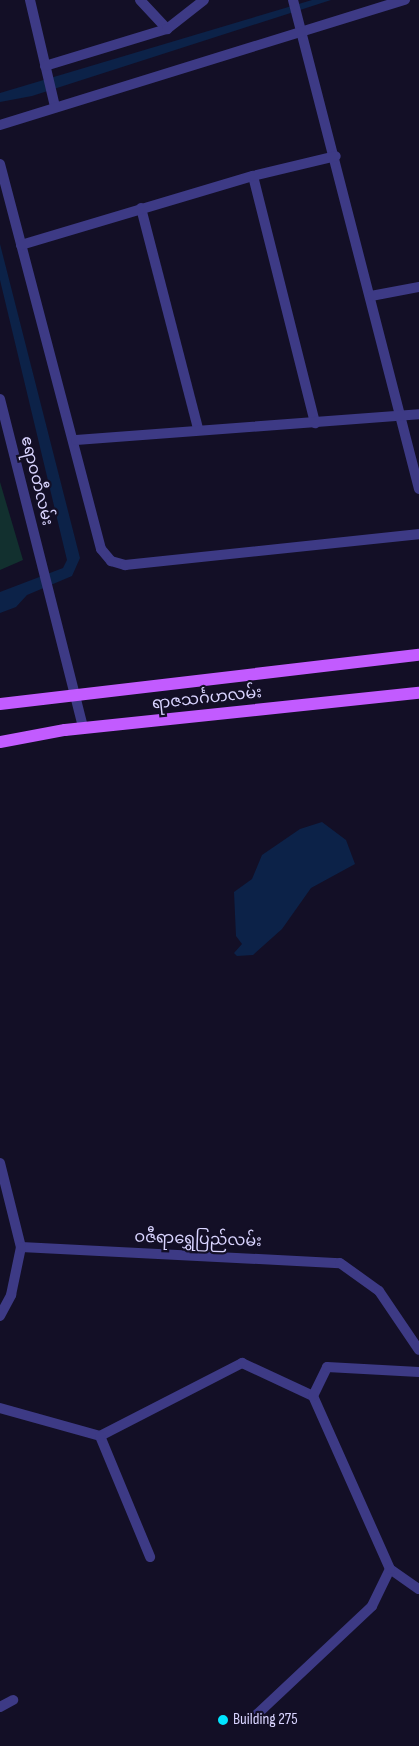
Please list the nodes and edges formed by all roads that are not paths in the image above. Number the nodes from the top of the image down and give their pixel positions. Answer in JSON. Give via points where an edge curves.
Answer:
{"nodes":[{"id":1,"x":30,"y":0,"type":"edge"},
{"id":2,"x":140,"y":0,"type":"edge"},
{"id":3,"x":204,"y":0,"type":"edge"},
{"id":4,"x":405,"y":0,"type":"edge"},
{"id":5,"x":293,"y":1,"type":"edge"},
{"id":6,"x":166,"y":29,"type":"junction"},
{"id":7,"x":301,"y":29,"type":"junction"},
{"id":8,"x":45,"y":66,"type":"junction"},
{"id":9,"x":55,"y":107,"type":"junction"},
{"id":10,"x":0,"y":125,"type":"edge"},
{"id":11,"x":336,"y":156,"type":"junction"},
{"id":12,"x":0,"y":164,"type":"edge"},
{"id":13,"x":253,"y":176,"type":"junction"},
{"id":14,"x":141,"y":208,"type":"junction"},
{"id":15,"x":21,"y":245,"type":"junction"},
{"id":16,"x":419,"y":287,"type":"edge"},
{"id":17,"x":371,"y":296,"type":"junction"},
{"id":18,"x":0,"y":399,"type":"edge"},
{"id":19,"x":419,"y":414,"type":"edge"},
{"id":20,"x":404,"y":417,"type":"junction"},
{"id":21,"x":315,"y":423,"type":"junction"},
{"id":22,"x":198,"y":428,"type":"junction"},
{"id":23,"x":76,"y":440,"type":"junction"},
{"id":24,"x":419,"y":489,"type":"edge"},
{"id":25,"x":419,"y":534,"type":"edge"},
{"id":26,"x":419,"y":655,"type":"edge"},
{"id":27,"x":75,"y":692,"type":"junction"},
{"id":28,"x":419,"y":693,"type":"edge"},
{"id":29,"x":0,"y":704,"type":"edge"},
{"id":30,"x":83,"y":728,"type":"junction"},
{"id":31,"x":0,"y":742,"type":"edge"},
{"id":32,"x":0,"y":1163,"type":"edge"},
{"id":33,"x":21,"y":1247,"type":"junction"},
{"id":34,"x":0,"y":1316,"type":"edge"},
{"id":35,"x":415,"y":1329,"type":"edge"},
{"id":36,"x":419,"y":1350,"type":"edge"},
{"id":37,"x":419,"y":1372,"type":"edge"},
{"id":38,"x":313,"y":1396,"type":"junction"},
{"id":39,"x":0,"y":1408,"type":"edge"},
{"id":40,"x":100,"y":1436,"type":"junction"},
{"id":41,"x":150,"y":1557,"type":"dead end"},
{"id":42,"x":390,"y":1569,"type":"junction"},
{"id":43,"x":419,"y":1589,"type":"edge"},
{"id":44,"x":13,"y":1700,"type":"dead end"},
{"id":45,"x":0,"y":1707,"type":"edge"},
{"id":46,"x":254,"y":1717,"type":"dead end"}],
"edges":[{"from":1,"to":8,"type":"street"},
{"from":2,"to":6,"type":"street"},
{"from":3,"to":6,"type":"street"},
{"from":4,"to":7,"type":"street"},
{"from":5,"to":7,"type":"street"},
{"from":6,"to":8,"type":"street"},
{"from":7,"to":9,"type":"street"},
{"from":7,"to":11,"type":"street"},
{"from":8,"to":9,"type":"street"},
{"from":9,"to":10,"type":"street"},
{"from":11,"to":13,"type":"street"},
{"from":11,"to":17,"type":"street"},
{"from":12,"to":15,"type":"street"},
{"from":13,"to":14,"type":"street"},
{"from":13,"to":21,"type":"street"},
{"from":14,"to":15,"type":"street"},
{"from":14,"to":22,"type":"street"},
{"from":15,"to":23,"type":"street"},
{"from":16,"to":17,"type":"street"},
{"from":17,"to":20,"type":"street"},
{"from":18,"to":27,"type":"street","name":"ဧရာဝတီလမ်း"},
{"from":19,"to":20,"type":"street"},
{"from":20,"to":21,"type":"street"},
{"from":20,"to":24,"type":"street"},
{"from":21,"to":22,"type":"street"},
{"from":22,"to":23,"type":"street"},
{"from":23,"to":25,"type":"street","via":[[101,549],[111,561],[125,565]]},
{"from":26,"to":27,"type":"main road","name":"ရာဇသင်္ဂဟလမ်း"},
{"from":27,"to":29,"type":"main road","name":"ရာဇသင်္ဂဟလမ်း"},
{"from":27,"to":30,"type":"street"},
{"from":28,"to":30,"type":"main road","name":"ရာဇသင်္ဂဟလမ်း"},
{"from":30,"to":31,"type":"main road","name":"ရာဇသင်္ဂဟလမ်း"},
{"from":32,"to":33,"type":"street"},
{"from":33,"to":34,"type":"street","via":[[11,1295]]},
{"from":33,"to":35,"type":"street","name":"ဝဇီရာရွှေပြည်လမ်း","via":[[340,1263],[379,1291]]},
{"from":35,"to":36,"type":"street","name":"ဝဇီရာရွှေပြည်လမ်း"},
{"from":37,"to":38,"type":"street","via":[[327,1367]]},
{"from":38,"to":40,"type":"street","via":[[242,1363]]},
{"from":38,"to":42,"type":"street"},
{"from":39,"to":40,"type":"street"},
{"from":40,"to":41,"type":"street"},
{"from":42,"to":43,"type":"street"},
{"from":42,"to":46,"type":"street","via":[[372,1606]]},
{"from":44,"to":45,"type":"street"}]}
